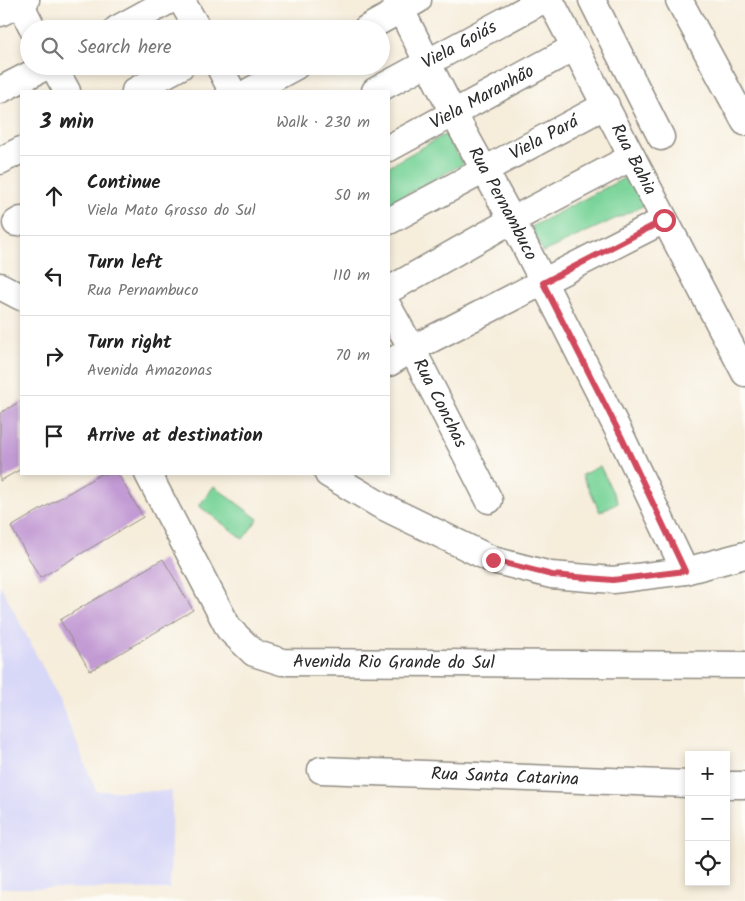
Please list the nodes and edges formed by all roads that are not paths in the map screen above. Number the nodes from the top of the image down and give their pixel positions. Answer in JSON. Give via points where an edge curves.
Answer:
{"nodes":[{"id":1,"x":170,"y":0,"type":"edge"},
{"id":2,"x":181,"y":0,"type":"edge"},
{"id":3,"x":544,"y":0,"type":"edge"},
{"id":4,"x":550,"y":0,"type":"edge"},
{"id":5,"x":592,"y":0,"type":"edge"},
{"id":6,"x":679,"y":0,"type":"edge"},
{"id":7,"x":405,"y":3,"type":"edge"},
{"id":8,"x":15,"y":5,"type":"edge"},
{"id":9,"x":26,"y":20,"type":"edge"},
{"id":10,"x":133,"y":20,"type":"edge"},
{"id":11,"x":193,"y":20,"type":"edge"},
{"id":12,"x":380,"y":20,"type":"edge"},
{"id":13,"x":575,"y":47,"type":"junction"},
{"id":14,"x":428,"y":63,"type":"junction"},
{"id":15,"x":29,"y":75,"type":"edge"},
{"id":16,"x":58,"y":75,"type":"edge"},
{"id":17,"x":164,"y":75,"type":"edge"},
{"id":18,"x":224,"y":75,"type":"edge"},
{"id":19,"x":279,"y":75,"type":"edge"},
{"id":20,"x":0,"y":90,"type":"edge"},
{"id":21,"x":66,"y":90,"type":"edge"},
{"id":22,"x":137,"y":90,"type":"edge"},
{"id":23,"x":231,"y":90,"type":"edge"},
{"id":24,"x":252,"y":90,"type":"edge"},
{"id":25,"x":377,"y":90,"type":"edge"},
{"id":26,"x":606,"y":105,"type":"junction"},
{"id":27,"x":452,"y":113,"type":"junction"},
{"id":28,"x":745,"y":122,"type":"edge"},
{"id":29,"x":661,"y":137,"type":"dead end"},
{"id":30,"x":390,"y":147,"type":"edge"},
{"id":31,"x":20,"y":151,"type":"edge"},
{"id":32,"x":632,"y":157,"type":"junction"},
{"id":33,"x":0,"y":161,"type":"edge"},
{"id":34,"x":485,"y":172,"type":"junction"},
{"id":35,"x":390,"y":220,"type":"edge"},
{"id":36,"x":512,"y":220,"type":"junction"},
{"id":37,"x":664,"y":220,"type":"junction"},
{"id":38,"x":543,"y":283,"type":"junction"},
{"id":39,"x":0,"y":286,"type":"edge"},
{"id":40,"x":390,"y":289,"type":"edge"},
{"id":41,"x":20,"y":296,"type":"edge"},
{"id":42,"x":390,"y":310,"type":"edge"},
{"id":43,"x":412,"y":349,"type":"junction"},
{"id":44,"x":390,"y":362,"type":"edge"},
{"id":45,"x":745,"y":373,"type":"edge"},
{"id":46,"x":149,"y":475,"type":"edge"},
{"id":47,"x":330,"y":475,"type":"edge"},
{"id":48,"x":489,"y":500,"type":"dead end"},
{"id":49,"x":745,"y":555,"type":"edge"},
{"id":50,"x":685,"y":571,"type":"junction"},
{"id":51,"x":745,"y":664,"type":"edge"},
{"id":52,"x":321,"y":770,"type":"dead end"},
{"id":53,"x":685,"y":784,"type":"edge"},
{"id":54,"x":730,"y":785,"type":"edge"},
{"id":55,"x":745,"y":785,"type":"edge"}],
"edges":[{"from":1,"to":10,"type":"street"},
{"from":2,"to":11,"type":"street"},
{"from":3,"to":14,"type":"street","name":"Viela Goiás"},
{"from":4,"to":13,"type":"street","name":"Rua Bahia"},
{"from":5,"to":29,"type":"street"},
{"from":6,"to":28,"type":"street"},
{"from":7,"to":12,"type":"street"},
{"from":7,"to":14,"type":"street","name":"Rua Pernambuco"},
{"from":8,"to":9,"type":"street"},
{"from":13,"to":26,"type":"street","name":"Rua Bahia"},
{"from":13,"to":27,"type":"street","name":"Viela Maranhão"},
{"from":14,"to":25,"type":"street","name":"Viela Goiás"},
{"from":14,"to":27,"type":"street","name":"Rua Pernambuco"},
{"from":15,"to":20,"type":"street"},
{"from":16,"to":21,"type":"street"},
{"from":17,"to":22,"type":"street"},
{"from":18,"to":23,"type":"street"},
{"from":19,"to":24,"type":"street"},
{"from":26,"to":32,"type":"street","name":"Rua Bahia"},
{"from":26,"to":34,"type":"street","name":"Viela Pará"},
{"from":27,"to":30,"type":"street","name":"Viela Maranhão"},
{"from":27,"to":34,"type":"street","name":"Rua Pernambuco"},
{"from":31,"to":33,"type":"street"},
{"from":32,"to":36,"type":"street"},
{"from":32,"to":37,"type":"street","name":"Rua Bahia"},
{"from":34,"to":35,"type":"street","name":"Viela Pará"},
{"from":34,"to":36,"type":"street","name":"Rua Pernambuco"},
{"from":36,"to":38,"type":"street","name":"Rua Pernambuco"},
{"from":36,"to":40,"type":"street"},
{"from":37,"to":38,"type":"street"},
{"from":37,"to":45,"type":"street","name":"Rua Bahia"},
{"from":38,"to":43,"type":"street"},
{"from":38,"to":50,"type":"street","name":"Rua Pernambuco"},
{"from":39,"to":41,"type":"street"},
{"from":42,"to":43,"type":"street","name":"Rua Conchas"},
{"from":43,"to":44,"type":"street"},
{"from":43,"to":48,"type":"street","name":"Rua Conchas"},
{"from":46,"to":51,"type":"street","name":"Avenida Rio Grande do Sul","via":[[228,629],[254,653],[282,662]]},
{"from":47,"to":50,"type":"street","via":[[380,505],[493,560],[552,575],[613,580]]},
{"from":49,"to":50,"type":"street"},
{"from":52,"to":53,"type":"street","name":"Rua Santa Catarina"},
{"from":54,"to":55,"type":"street"}]}
